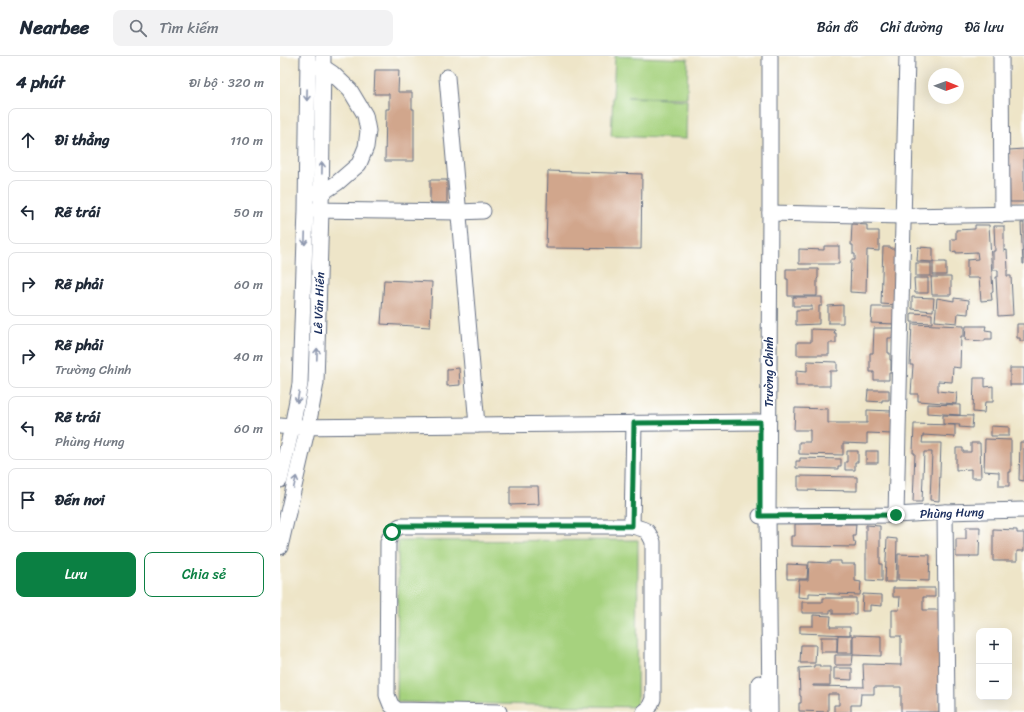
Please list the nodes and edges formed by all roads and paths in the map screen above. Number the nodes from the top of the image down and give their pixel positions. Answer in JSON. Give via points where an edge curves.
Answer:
{"nodes":[{"id":1,"x":760,"y":56,"type":"edge"},
{"id":2,"x":770,"y":56,"type":"edge"},
{"id":3,"x":907,"y":56,"type":"edge"},
{"id":4,"x":1001,"y":56,"type":"edge"},
{"id":5,"x":308,"y":61,"type":"edge"},
{"id":6,"x":323,"y":62,"type":"edge"},
{"id":7,"x":447,"y":77,"type":"dead end"},
{"id":8,"x":306,"y":193,"type":"junction"},
{"id":9,"x":322,"y":193,"type":"junction"},
{"id":10,"x":306,"y":210,"type":"junction"},
{"id":11,"x":321,"y":210,"type":"junction"},
{"id":12,"x":483,"y":211,"type":"dead end"},
{"id":13,"x":458,"y":212,"type":"junction"},
{"id":14,"x":770,"y":213,"type":"junction"},
{"id":15,"x":1024,"y":214,"type":"edge"},
{"id":16,"x":1002,"y":215,"type":"junction"},
{"id":17,"x":903,"y":216,"type":"junction"},
{"id":18,"x":760,"y":422,"type":"junction"},
{"id":19,"x":634,"y":423,"type":"junction"},
{"id":20,"x":477,"y":425,"type":"junction"},
{"id":21,"x":286,"y":426,"type":"edge"},
{"id":22,"x":308,"y":426,"type":"junction"},
{"id":23,"x":280,"y":480,"type":"edge"},
{"id":24,"x":1024,"y":510,"type":"edge"},
{"id":25,"x":946,"y":512,"type":"junction"},
{"id":26,"x":896,"y":515,"type":"junction"},
{"id":27,"x":764,"y":516,"type":"junction"},
{"id":28,"x":632,"y":526,"type":"junction"},
{"id":29,"x":280,"y":547,"type":"edge"},
{"id":30,"x":499,"y":712,"type":"edge"},
{"id":31,"x":644,"y":712,"type":"edge"},
{"id":32,"x":759,"y":712,"type":"edge"},
{"id":33,"x":770,"y":712,"type":"edge"},
{"id":34,"x":948,"y":712,"type":"edge"}],
"edges":[{"from":1,"to":18,"type":"street","name":"Trường Chinh"},
{"from":2,"to":14,"type":"street","name":"Trường Chinh"},
{"from":3,"to":17,"type":"street"},
{"from":4,"to":16,"type":"street"},
{"from":5,"to":6,"type":"street"},
{"from":5,"to":8,"type":"street","name":"Lê Văn Hiến","one_way":true},
{"from":9,"to":6,"type":"street","name":"Lê Văn Hiến","one_way":true},
{"from":6,"to":9,"type":"street","via":[[350,90],[365,115],[368,131],[366,147],[359,164]]},
{"from":7,"to":13,"type":"street"},
{"from":8,"to":9,"type":"street"},
{"from":8,"to":10,"type":"street","name":"Lê Văn Hiến"},
{"from":9,"to":11,"type":"street","name":"Lê Văn Hiến"},
{"from":10,"to":11,"type":"street"},
{"from":10,"to":21,"type":"street","name":"Lê Văn Hiến","one_way":true,"via":[[300,384]]},
{"from":11,"to":13,"type":"street"},
{"from":22,"to":11,"type":"street","name":"Lê Văn Hiến","one_way":true,"via":[[316,382]]},
{"from":12,"to":13,"type":"street"},
{"from":13,"to":20,"type":"street"},
{"from":14,"to":17,"type":"street"},
{"from":14,"to":27,"type":"street","name":"Trường Chinh"},
{"from":15,"to":16,"type":"street"},
{"from":16,"to":17,"type":"street"},
{"from":17,"to":26,"type":"street"},
{"from":18,"to":19,"type":"street"},
{"from":18,"to":27,"type":"street","name":"Trường Chinh"},
{"from":19,"to":20,"type":"street"},
{"from":19,"to":28,"type":"street"},
{"from":20,"to":22,"type":"street"},
{"from":21,"to":22,"type":"street"},
{"from":21,"to":23,"type":"street","name":"Lê Văn Hiến"},
{"from":29,"to":22,"type":"street","name":"Lê Văn Hiến","one_way":true},
{"from":24,"to":25,"type":"street","name":"Phùng Hưng"},
{"from":25,"to":26,"type":"street","name":"Phùng Hưng"},
{"from":25,"to":34,"type":"street"},
{"from":26,"to":27,"type":"street","name":"Phùng Hưng"},
{"from":27,"to":32,"type":"street","name":"Trường Chinh"},
{"from":27,"to":33,"type":"street","name":"Trường Chinh"},
{"from":28,"to":30,"type":"street","via":[[400,526],[392,532],[388,542],[387,695],[391,705],[397,710]]},
{"from":28,"to":31,"type":"street","via":[[649,532],[653,542],[652,699],[649,708]]}]}
